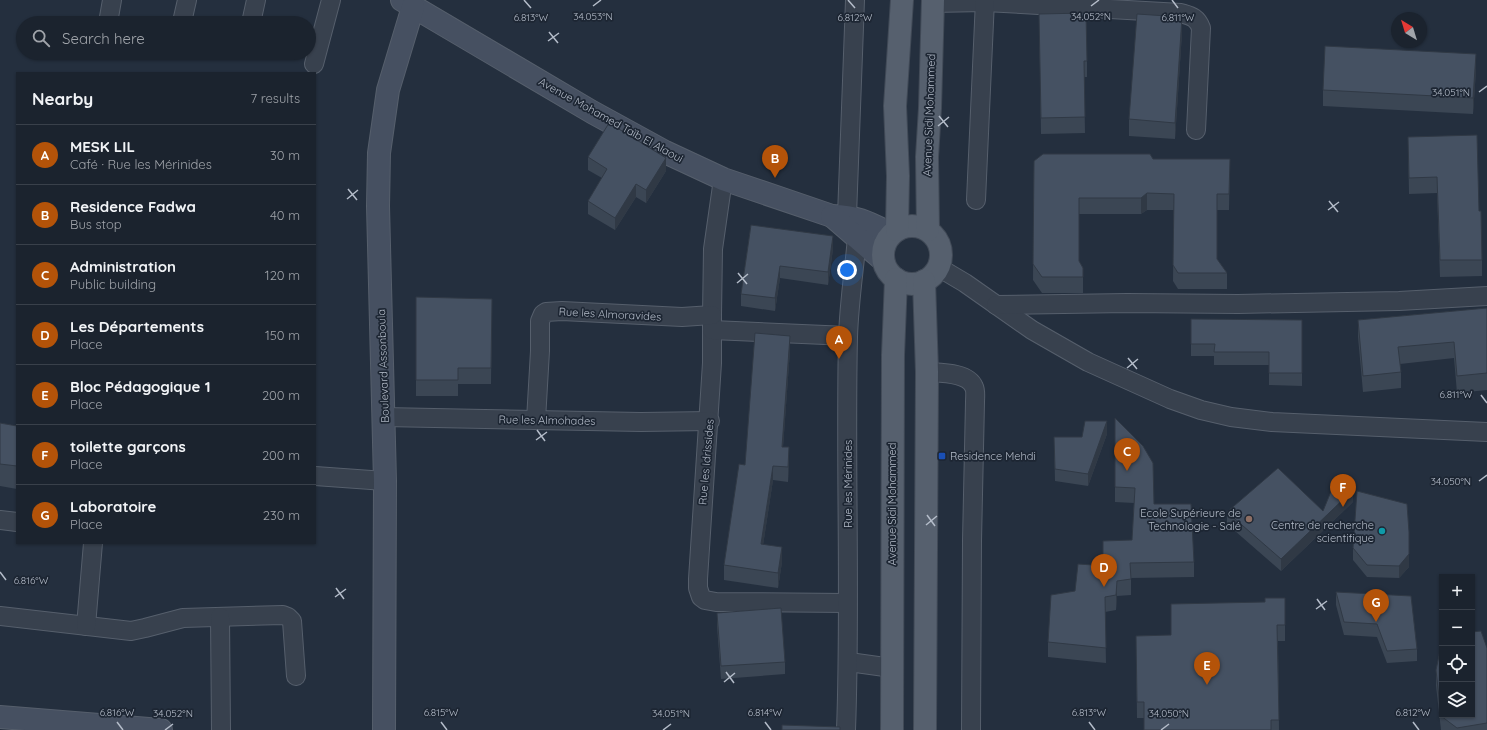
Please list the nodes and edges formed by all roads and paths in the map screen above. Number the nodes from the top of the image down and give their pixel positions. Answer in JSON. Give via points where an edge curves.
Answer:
{"nodes":[{"id":1,"x":112,"y":0,"type":"edge"},
{"id":2,"x":187,"y":0,"type":"edge"},
{"id":3,"x":256,"y":0,"type":"edge"},
{"id":4,"x":331,"y":0,"type":"edge"},
{"id":5,"x":855,"y":0,"type":"edge"},
{"id":6,"x":902,"y":0,"type":"edge"},
{"id":7,"x":932,"y":1,"type":"edge"},
{"id":8,"x":985,"y":1,"type":"edge"},
{"id":9,"x":408,"y":4,"type":"edge"},
{"id":10,"x":109,"y":16,"type":"edge"},
{"id":11,"x":183,"y":16,"type":"edge"},
{"id":12,"x":253,"y":16,"type":"edge"},
{"id":13,"x":316,"y":56,"type":"edge"},
{"id":14,"x":315,"y":60,"type":"edge"},
{"id":15,"x":314,"y":64,"type":"dead end"},
{"id":16,"x":1196,"y":130,"type":"dead end"},
{"id":17,"x":723,"y":179,"type":"junction"},
{"id":18,"x":976,"y":200,"type":"dead end"},
{"id":19,"x":840,"y":216,"type":"junction"},
{"id":20,"x":928,"y":230,"type":"junction"},
{"id":21,"x":894,"y":232,"type":"junction"},
{"id":22,"x":857,"y":238,"type":"junction"},
{"id":23,"x":883,"y":260,"type":"junction"},
{"id":24,"x":931,"y":274,"type":"junction"},
{"id":25,"x":896,"y":279,"type":"junction"},
{"id":26,"x":1487,"y":296,"type":"edge"},
{"id":27,"x":996,"y":305,"type":"junction"},
{"id":28,"x":712,"y":323,"type":"junction"},
{"id":29,"x":848,"y":336,"type":"junction"},
{"id":30,"x":928,"y":372,"type":"junction"},
{"id":31,"x":384,"y":417,"type":"junction"},
{"id":32,"x":536,"y":420,"type":"junction"},
{"id":33,"x":710,"y":422,"type":"junction"},
{"id":34,"x":1487,"y":432,"type":"edge"},
{"id":35,"x":316,"y":476,"type":"edge"},
{"id":36,"x":385,"y":481,"type":"junction"},
{"id":37,"x":0,"y":520,"type":"edge"},
{"id":38,"x":16,"y":522,"type":"edge"},
{"id":39,"x":94,"y":544,"type":"edge"},
{"id":40,"x":848,"y":603,"type":"junction"},
{"id":41,"x":0,"y":616,"type":"edge"},
{"id":42,"x":220,"y":617,"type":"junction"},
{"id":43,"x":86,"y":626,"type":"junction"},
{"id":44,"x":849,"y":662,"type":"junction"},
{"id":45,"x":892,"y":668,"type":"junction"},
{"id":46,"x":296,"y":676,"type":"dead end"},
{"id":47,"x":0,"y":717,"type":"edge"},
{"id":48,"x":161,"y":730,"type":"edge"},
{"id":49,"x":221,"y":730,"type":"edge"},
{"id":50,"x":384,"y":730,"type":"edge"},
{"id":51,"x":846,"y":730,"type":"edge"},
{"id":52,"x":892,"y":730,"type":"edge"},
{"id":53,"x":925,"y":730,"type":"edge"},
{"id":54,"x":971,"y":730,"type":"edge"}],
"edges":[{"from":1,"to":10,"type":"street"},
{"from":2,"to":11,"type":"street"},
{"from":3,"to":12,"type":"street"},
{"from":4,"to":13,"type":"street"},
{"from":5,"to":19,"type":"street"},
{"from":6,"to":21,"type":"main road","via":[[895,106],[898,176]]},
{"from":7,"to":8,"type":"street"},
{"from":7,"to":20,"type":"main road","name":"Avenue Sidi Mohammed","via":[[927,157]]},
{"from":8,"to":16,"type":"street","via":[[1181,13],[1193,16],[1201,28]]},
{"from":8,"to":18,"type":"street"},
{"from":9,"to":17,"type":"street","name":"Avenue Mohamed Taïb El Alaoui","via":[[592,112],[665,152]]},
{"from":9,"to":31,"type":"street","name":"Boulevard Assonboula","via":[[388,90],[379,153],[378,206]]},
{"from":14,"to":15,"type":"street"},
{"from":17,"to":19,"type":"street","name":"Avenue Mohamed Taïb El Alaoui"},
{"from":17,"to":28,"type":"street","name":"Rue les Idrissides","via":[[713,249]]},
{"from":19,"to":21,"type":"street","name":"Avenue Mohamed Taïb El Alaoui","via":[[861,219]]},
{"from":19,"to":22,"type":"street","name":"Avenue Mohamed Taïb El Alaoui"},
{"from":20,"to":21,"type":"main road","via":[[909,226]]},
{"from":20,"to":24,"type":"main road","via":[[940,246],[941,257]]},
{"from":21,"to":23,"type":"main road","via":[[884,246]]},
{"from":22,"to":23,"type":"street","name":"Avenue Mohamed Taïb El Alaoui"},
{"from":22,"to":29,"type":"street","name":"Rue les Mérinides"},
{"from":23,"to":25,"type":"main road"},
{"from":24,"to":25,"type":"main road","via":[[910,284]]},
{"from":24,"to":27,"type":"street","via":[[965,282]]},
{"from":24,"to":30,"type":"main road"},
{"from":25,"to":45,"type":"main road","name":"Avenue Sidi Mohammed","via":[[893,355]]},
{"from":26,"to":27,"type":"street","via":[[1399,301],[1238,304]]},
{"from":27,"to":34,"type":"street","via":[[1032,330],[1088,362],[1209,412],[1272,422]]},
{"from":28,"to":29,"type":"street","name":"Rue les Almoravides"},
{"from":28,"to":32,"type":"street","name":"Rue les Almoravides","via":[[682,317],[546,312],[540,321]]},
{"from":28,"to":33,"type":"street","name":"Rue les Idrissides"},
{"from":29,"to":40,"type":"street","name":"Rue les Mérinides"},
{"from":30,"to":53,"type":"main road"},
{"from":30,"to":54,"type":"street","via":[[961,376],[974,387]]},
{"from":31,"to":32,"type":"street","name":"Rue les Almohades"},
{"from":31,"to":36,"type":"street","name":"Boulevard Assonboula"},
{"from":32,"to":33,"type":"street","name":"Rue les Almohades"},
{"from":33,"to":40,"type":"street","name":"Rue les Idrissides","via":[[698,579],[701,597],[716,602]]},
{"from":35,"to":36,"type":"street"},
{"from":36,"to":50,"type":"street","name":"Boulevard Assonboula"},
{"from":37,"to":38,"type":"street"},
{"from":39,"to":43,"type":"street"},
{"from":40,"to":44,"type":"street","name":"Rue les Mérinides"},
{"from":41,"to":43,"type":"street"},
{"from":42,"to":43,"type":"street","via":[[183,618],[131,631]]},
{"from":42,"to":46,"type":"street","via":[[288,617],[292,621]]},
{"from":42,"to":49,"type":"street"},
{"from":44,"to":45,"type":"street"},
{"from":44,"to":51,"type":"street","name":"Rue les Mérinides"},
{"from":45,"to":52,"type":"main road","name":"Avenue Sidi Mohammed"},
{"from":47,"to":48,"type":"street"}]}
